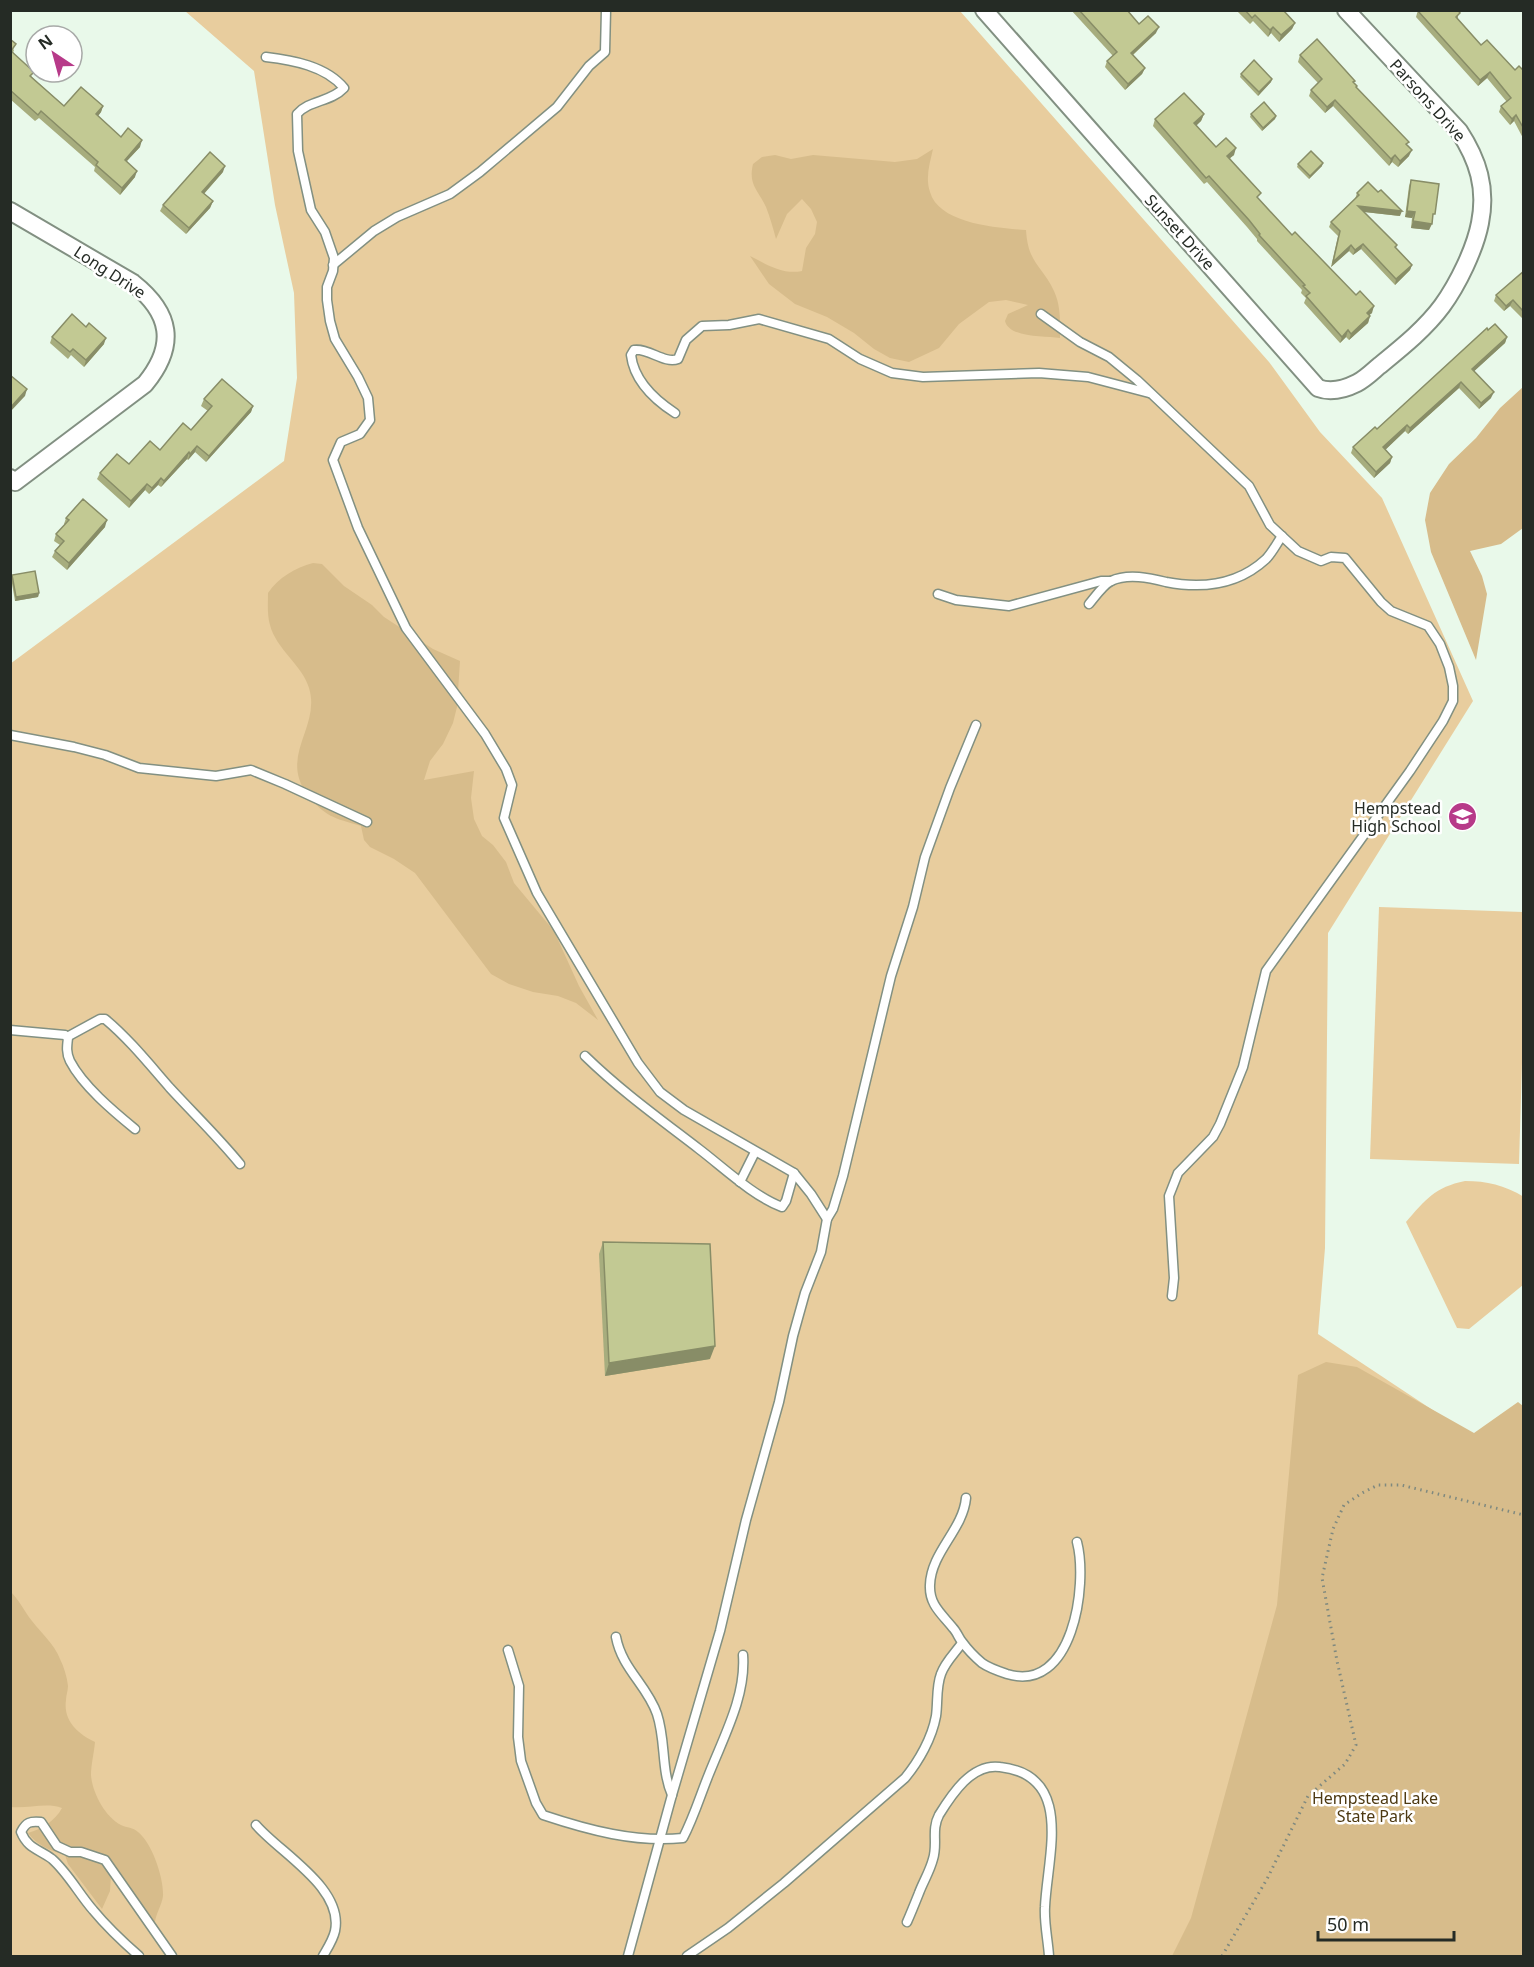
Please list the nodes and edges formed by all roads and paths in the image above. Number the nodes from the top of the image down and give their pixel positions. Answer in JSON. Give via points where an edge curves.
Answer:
{"nodes":[{"id":1,"x":606,"y":10,"type":"edge"},
{"id":2,"x":984,"y":10,"type":"edge"},
{"id":3,"x":1346,"y":10,"type":"edge"},
{"id":4,"x":266,"y":57,"type":"dead end"},
{"id":5,"x":10,"y":211,"type":"edge"},
{"id":6,"x":333,"y":265,"type":"junction"},
{"id":7,"x":1041,"y":314,"type":"dead end"},
{"id":8,"x":1393,"y":355,"type":"joint"},
{"id":9,"x":1150,"y":394,"type":"junction"},
{"id":10,"x":675,"y":413,"type":"dead end"},
{"id":11,"x":10,"y":478,"type":"edge"},
{"id":12,"x":1282,"y":536,"type":"junction"},
{"id":13,"x":1111,"y":581,"type":"junction"},
{"id":14,"x":938,"y":594,"type":"dead end"},
{"id":15,"x":1089,"y":604,"type":"dead end"},
{"id":16,"x":976,"y":725,"type":"dead end"},
{"id":17,"x":10,"y":735,"type":"edge"},
{"id":18,"x":367,"y":822,"type":"dead end"},
{"id":19,"x":10,"y":1030,"type":"edge"},
{"id":20,"x":67,"y":1037,"type":"junction"},
{"id":21,"x":585,"y":1056,"type":"dead end"},
{"id":22,"x":135,"y":1129,"type":"dead end"},
{"id":23,"x":755,"y":1152,"type":"junction"},
{"id":24,"x":240,"y":1164,"type":"dead end"},
{"id":25,"x":794,"y":1173,"type":"junction"},
{"id":26,"x":740,"y":1182,"type":"junction"},
{"id":27,"x":827,"y":1219,"type":"junction"},
{"id":28,"x":1172,"y":1296,"type":"dead end"},
{"id":29,"x":966,"y":1498,"type":"dead end"},
{"id":30,"x":1524,"y":1515,"type":"edge"},
{"id":31,"x":1077,"y":1542,"type":"dead end"},
{"id":32,"x":616,"y":1637,"type":"dead end"},
{"id":33,"x":962,"y":1643,"type":"junction"},
{"id":34,"x":508,"y":1650,"type":"dead end"},
{"id":35,"x":743,"y":1655,"type":"dead end"},
{"id":36,"x":672,"y":1796,"type":"junction"},
{"id":37,"x":256,"y":1825,"type":"dead end"},
{"id":38,"x":660,"y":1839,"type":"junction"},
{"id":39,"x":907,"y":1922,"type":"dead end"},
{"id":40,"x":139,"y":1956,"type":"edge"},
{"id":41,"x":172,"y":1956,"type":"edge"},
{"id":42,"x":323,"y":1956,"type":"edge"},
{"id":43,"x":628,"y":1956,"type":"edge"},
{"id":44,"x":687,"y":1956,"type":"edge"},
{"id":45,"x":1049,"y":1956,"type":"edge"},
{"id":46,"x":1222,"y":1956,"type":"edge"}],
"edges":[{"from":1,"to":6,"type":"lane","via":[[605,52],[557,107],[450,194],[397,217]]},
{"from":2,"to":8,"type":"street","name":"Sunset Drive","via":[[1318,388],[1326,392],[1359,382]]},
{"from":3,"to":8,"type":"street","name":"Parsons Drive","via":[[1459,132],[1472,151],[1483,188],[1480,223],[1465,264],[1431,320]]},
{"from":4,"to":6,"type":"lane","via":[[313,68],[344,88],[335,96],[302,108],[296,121],[298,151],[311,210],[325,232]]},
{"from":5,"to":11,"type":"street","name":"Long Drive","via":[[133,283],[159,309],[166,337],[157,370],[145,384],[15,482]]},
{"from":6,"to":23,"type":"lane","via":[[327,287],[330,321],[335,339],[368,398],[370,420],[360,434],[341,442],[333,460],[390,598],[406,628],[485,734],[506,769],[512,784],[504,818],[537,893],[638,1063],[660,1092]]},
{"from":7,"to":9,"type":"lane","via":[[1109,357]]},
{"from":9,"to":10,"type":"lane","via":[[1088,377],[1039,373],[923,377],[892,373],[829,339],[759,319],[702,327],[686,340],[678,359],[673,361],[642,349],[634,350],[630,356],[632,364],[646,387],[659,403]]},
{"from":9,"to":12,"type":"lane","via":[[1249,486],[1270,525]]},
{"from":12,"to":13,"type":"lane","via":[[1268,558],[1224,583],[1201,586],[1143,577]]},
{"from":12,"to":28,"type":"lane","via":[[1298,551],[1320,561],[1345,558],[1391,611],[1428,626],[1449,667],[1453,701],[1410,771],[1266,971],[1243,1067],[1220,1124],[1213,1137],[1185,1163],[1169,1196]]},
{"from":13,"to":14,"type":"lane","via":[[1009,606]]},
{"from":13,"to":15,"type":"lane"},
{"from":16,"to":27,"type":"lane","via":[[925,857],[875,1037],[843,1176]]},
{"from":17,"to":18,"type":"lane","via":[[74,747],[139,768],[216,776],[252,770]]},
{"from":19,"to":20,"type":"lane"},
{"from":20,"to":22,"type":"lane","via":[[69,1060]]},
{"from":20,"to":24,"type":"lane","via":[[105,1019]]},
{"from":21,"to":26,"type":"lane","via":[[635,1102]]},
{"from":23,"to":25,"type":"lane"},
{"from":23,"to":26,"type":"lane"},
{"from":25,"to":26,"type":"lane","via":[[782,1207]]},
{"from":25,"to":27,"type":"lane"},
{"from":27,"to":36,"type":"lane","via":[[821,1252],[793,1336],[720,1631]]},
{"from":29,"to":33,"type":"lane","via":[[965,1510],[938,1557],[930,1584],[938,1613],[954,1628]]},
{"from":30,"to":46,"type":"path","via":[[1401,1485],[1378,1485],[1344,1505],[1333,1529],[1322,1578],[1356,1745],[1345,1764],[1308,1796],[1267,1879]]},
{"from":31,"to":33,"type":"lane","via":[[1081,1580],[1074,1620],[1052,1666],[1030,1677],[1014,1676],[982,1663]]},
{"from":32,"to":36,"type":"lane","via":[[622,1659],[656,1712]]},
{"from":33,"to":44,"type":"lane","via":[[940,1675],[936,1718],[916,1764],[904,1778],[784,1883]]},
{"from":34,"to":38,"type":"lane","via":[[519,1686],[521,1761],[543,1815],[636,1838]]},
{"from":35,"to":38,"type":"lane","via":[[744,1673],[734,1711],[690,1825],[684,1838]]},
{"from":36,"to":38,"type":"lane"},
{"from":37,"to":42,"type":"lane","via":[[312,1877],[333,1905],[335,1932]]},
{"from":38,"to":43,"type":"lane"},
{"from":39,"to":45,"type":"lane","via":[[934,1858],[933,1835],[945,1806],[978,1771],[997,1766],[1007,1768],[1033,1779],[1050,1809],[1052,1830],[1045,1908]]},
{"from":40,"to":41,"type":"lane","via":[[116,1936],[52,1859],[25,1841],[21,1832],[25,1824],[40,1822],[57,1846],[105,1860]]}]}
